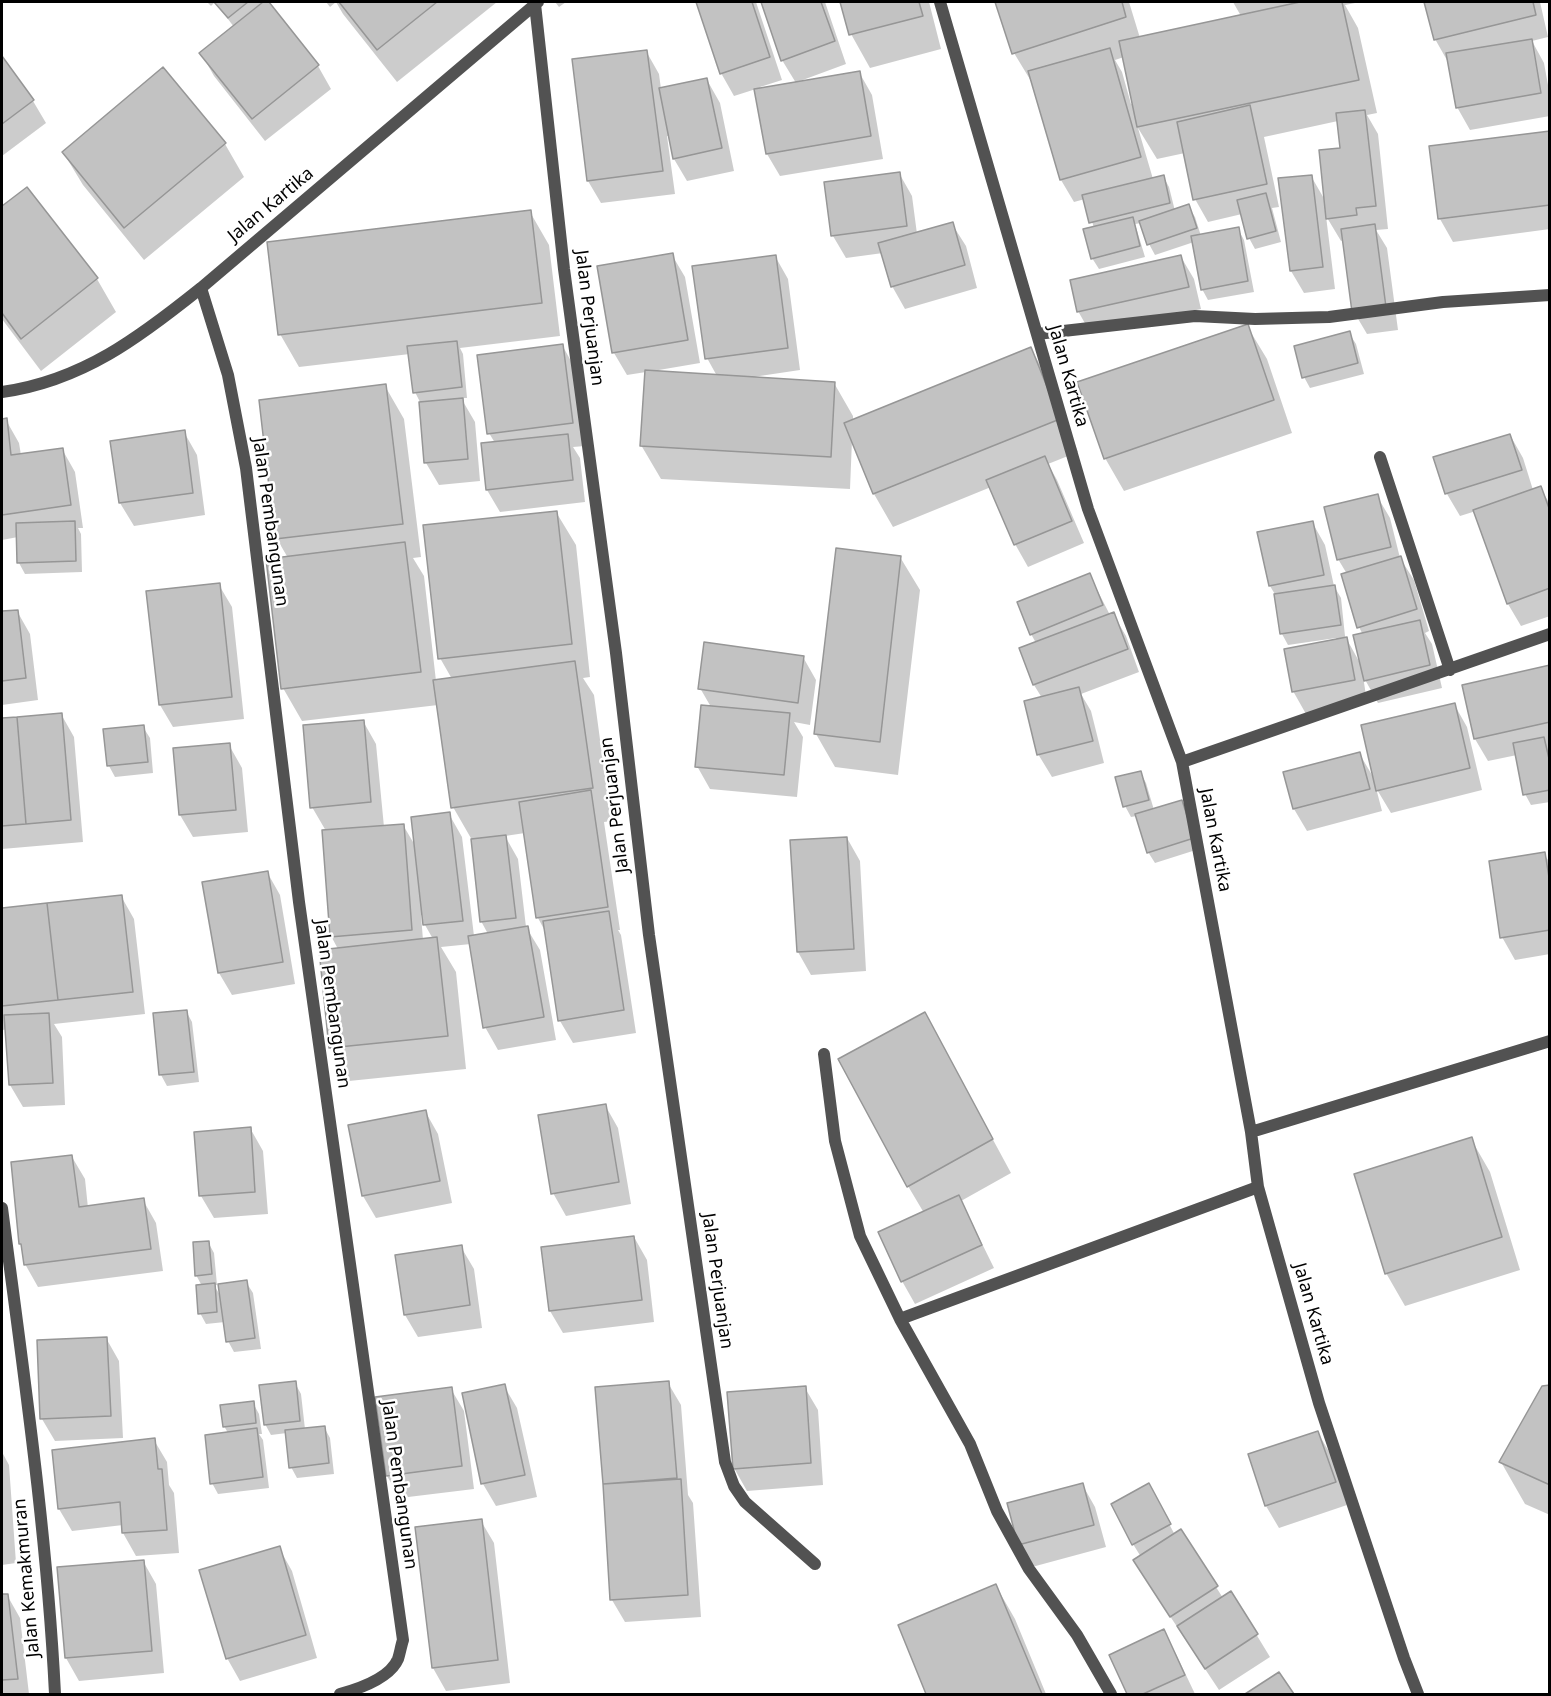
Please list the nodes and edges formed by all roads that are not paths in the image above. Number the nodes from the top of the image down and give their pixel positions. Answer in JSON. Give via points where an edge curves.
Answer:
{"nodes":[{"id":1,"x":940,"y":2,"type":"edge"},
{"id":2,"x":536,"y":3,"type":"edge"},
{"id":3,"x":201,"y":288,"type":"junction"},
{"id":4,"x":1550,"y":295,"type":"edge"},
{"id":5,"x":1037,"y":334,"type":"junction"},
{"id":6,"x":2,"y":392,"type":"edge"},
{"id":7,"x":1380,"y":457,"type":"dead end"},
{"id":8,"x":1550,"y":634,"type":"edge"},
{"id":9,"x":1450,"y":670,"type":"junction"},
{"id":10,"x":1182,"y":762,"type":"junction"},
{"id":11,"x":1550,"y":1041,"type":"edge"},
{"id":12,"x":824,"y":1054,"type":"dead end"},
{"id":13,"x":1251,"y":1131,"type":"junction"},
{"id":14,"x":1258,"y":1187,"type":"junction"},
{"id":15,"x":2,"y":1208,"type":"edge"},
{"id":16,"x":900,"y":1319,"type":"junction"},
{"id":17,"x":815,"y":1564,"type":"dead end"},
{"id":18,"x":55,"y":1695,"type":"edge"},
{"id":19,"x":340,"y":1695,"type":"edge"},
{"id":20,"x":1111,"y":1695,"type":"edge"},
{"id":21,"x":1418,"y":1695,"type":"edge"}],
"edges":[{"from":1,"to":5,"type":"street","name":"Jalan Kartika"},
{"from":2,"to":3,"type":"street","name":"Jalan Kartika"},
{"from":2,"to":17,"type":"street","name":"Jalan Perjuanjan","via":[[564,269],[649,934],[726,1462],[734,1486],[745,1502]]},
{"from":3,"to":6,"type":"street","name":"Jalan Kartika","via":[[152,327],[84,369]]},
{"from":3,"to":19,"type":"street","name":"Jalan Pembangunan","via":[[228,375],[246,468],[299,902],[403,1640],[397,1662],[381,1676]]},
{"from":4,"to":5,"type":"street","via":[[1329,317],[1195,316]]},
{"from":5,"to":10,"type":"street","name":"Jalan Kartika","via":[[1088,509]]},
{"from":7,"to":9,"type":"street"},
{"from":8,"to":9,"type":"street"},
{"from":9,"to":10,"type":"street"},
{"from":10,"to":13,"type":"street","name":"Jalan Kartika"},
{"from":11,"to":13,"type":"street"},
{"from":12,"to":16,"type":"street","via":[[835,1141],[860,1236]]},
{"from":13,"to":14,"type":"street","name":"Jalan Kartika"},
{"from":14,"to":16,"type":"street"},
{"from":14,"to":21,"type":"street","name":"Jalan Kartika","via":[[1319,1403]]},
{"from":15,"to":18,"type":"street","name":"Jalan Kemakmuran","via":[[41,1525]]},
{"from":16,"to":20,"type":"street","via":[[970,1444],[997,1511],[1024,1560],[1077,1635]]}]}
